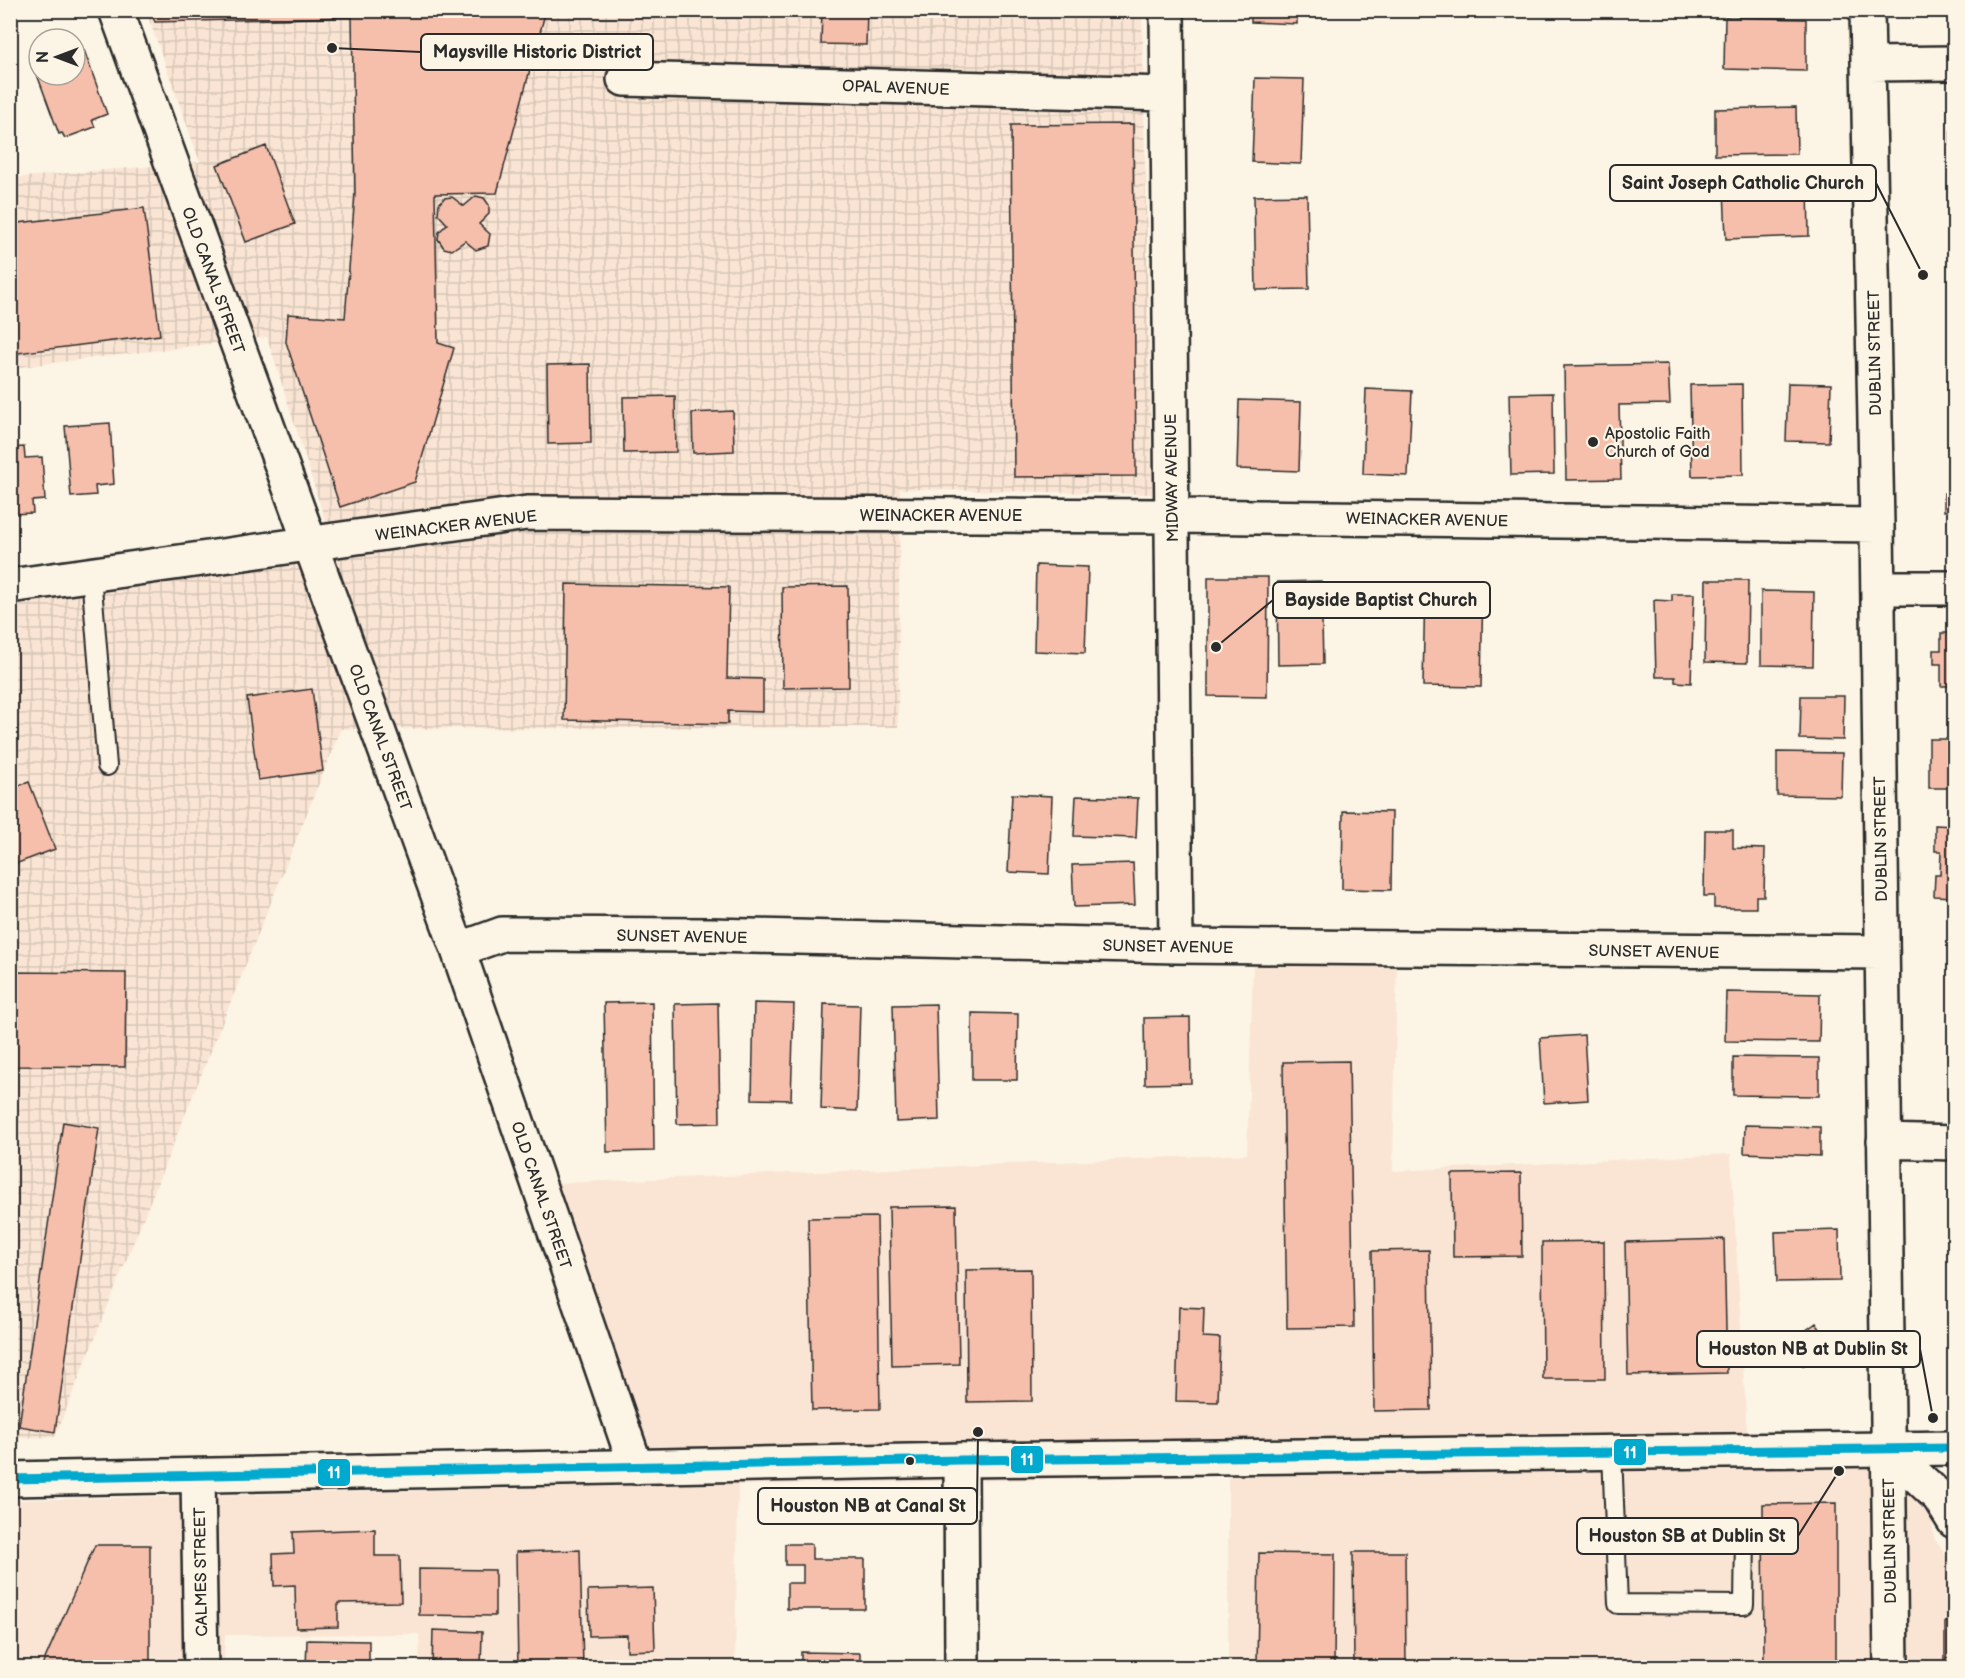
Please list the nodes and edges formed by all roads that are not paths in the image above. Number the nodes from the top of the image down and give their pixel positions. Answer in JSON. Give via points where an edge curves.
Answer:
{"nodes":[{"id":1,"x":116,"y":10,"type":"edge"},
{"id":2,"x":1167,"y":10,"type":"edge"},
{"id":3,"x":1867,"y":10,"type":"edge"},
{"id":4,"x":1954,"y":63,"type":"edge"},
{"id":5,"x":1869,"y":64,"type":"junction"},
{"id":6,"x":624,"y":79,"type":"dead end"},
{"id":7,"x":1167,"y":94,"type":"junction"},
{"id":8,"x":1172,"y":516,"type":"junction"},
{"id":9,"x":1877,"y":525,"type":"junction"},
{"id":10,"x":311,"y":544,"type":"junction"},
{"id":11,"x":90,"y":575,"type":"junction"},
{"id":12,"x":10,"y":586,"type":"edge"},
{"id":13,"x":1878,"y":588,"type":"junction"},
{"id":14,"x":1954,"y":588,"type":"edge"},
{"id":15,"x":108,"y":766,"type":"dead end"},
{"id":16,"x":1176,"y":946,"type":"junction"},
{"id":17,"x":458,"y":950,"type":"junction"},
{"id":18,"x":1881,"y":952,"type":"junction"},
{"id":19,"x":1884,"y":1142,"type":"junction"},
{"id":20,"x":1954,"y":1143,"type":"edge"},
{"id":21,"x":1954,"y":1448,"type":"edge"},
{"id":22,"x":1888,"y":1449,"type":"junction"},
{"id":23,"x":1612,"y":1452,"type":"junction"},
{"id":24,"x":961,"y":1460,"type":"junction"},
{"id":25,"x":636,"y":1467,"type":"junction"},
{"id":26,"x":198,"y":1476,"type":"junction"},
{"id":27,"x":10,"y":1479,"type":"edge"},
{"id":28,"x":1954,"y":1521,"type":"edge"},
{"id":29,"x":1615,"y":1534,"type":"junction"},
{"id":30,"x":201,"y":1668,"type":"edge"},
{"id":31,"x":962,"y":1668,"type":"edge"},
{"id":32,"x":1891,"y":1668,"type":"edge"}],
"edges":[{"from":1,"to":10,"type":"street","name":"OLD CANAL STREET"},
{"from":2,"to":7,"type":"street","name":"MIDWAY AVENUE"},
{"from":3,"to":5,"type":"street","name":"DUBLIN STREET"},
{"from":4,"to":5,"type":"street"},
{"from":5,"to":9,"type":"street","name":"DUBLIN STREET"},
{"from":6,"to":7,"type":"street","name":"OPAL AVENUE"},
{"from":7,"to":8,"type":"street","name":"MIDWAY AVENUE"},
{"from":8,"to":9,"type":"street","name":"WEINACKER AVENUE"},
{"from":8,"to":10,"type":"street","name":"WEINACKER AVENUE","via":[[527,513]]},
{"from":8,"to":16,"type":"street","name":"MIDWAY AVENUE"},
{"from":9,"to":13,"type":"street","name":"DUBLIN STREET"},
{"from":10,"to":11,"type":"street","name":"WEINACKER AVENUE"},
{"from":10,"to":17,"type":"street","name":"OLD CANAL STREET"},
{"from":11,"to":12,"type":"street","name":"WEINACKER AVENUE"},
{"from":11,"to":15,"type":"lane"},
{"from":13,"to":14,"type":"street"},
{"from":13,"to":18,"type":"street","name":"DUBLIN STREET"},
{"from":16,"to":17,"type":"street","name":"SUNSET AVENUE","via":[[501,934]]},
{"from":16,"to":18,"type":"street","name":"SUNSET AVENUE"},
{"from":17,"to":25,"type":"street","name":"OLD CANAL STREET"},
{"from":18,"to":19,"type":"street","name":"DUBLIN STREET"},
{"from":19,"to":20,"type":"street"},
{"from":19,"to":22,"type":"street","name":"DUBLIN STREET"},
{"from":21,"to":22,"type":"street"},
{"from":22,"to":23,"type":"street"},
{"from":22,"to":28,"type":"street","via":[[1939,1497]]},
{"from":22,"to":32,"type":"street","name":"DUBLIN STREET"},
{"from":23,"to":24,"type":"street"},
{"from":23,"to":29,"type":"lane"},
{"from":24,"to":25,"type":"street"},
{"from":24,"to":31,"type":"street"},
{"from":25,"to":26,"type":"street"},
{"from":26,"to":27,"type":"street"},
{"from":26,"to":30,"type":"street","name":"CALMES STREET"},
{"from":29,"to":29,"type":"lane","via":[[1618,1604],[1744,1605],[1745,1534]]}]}
